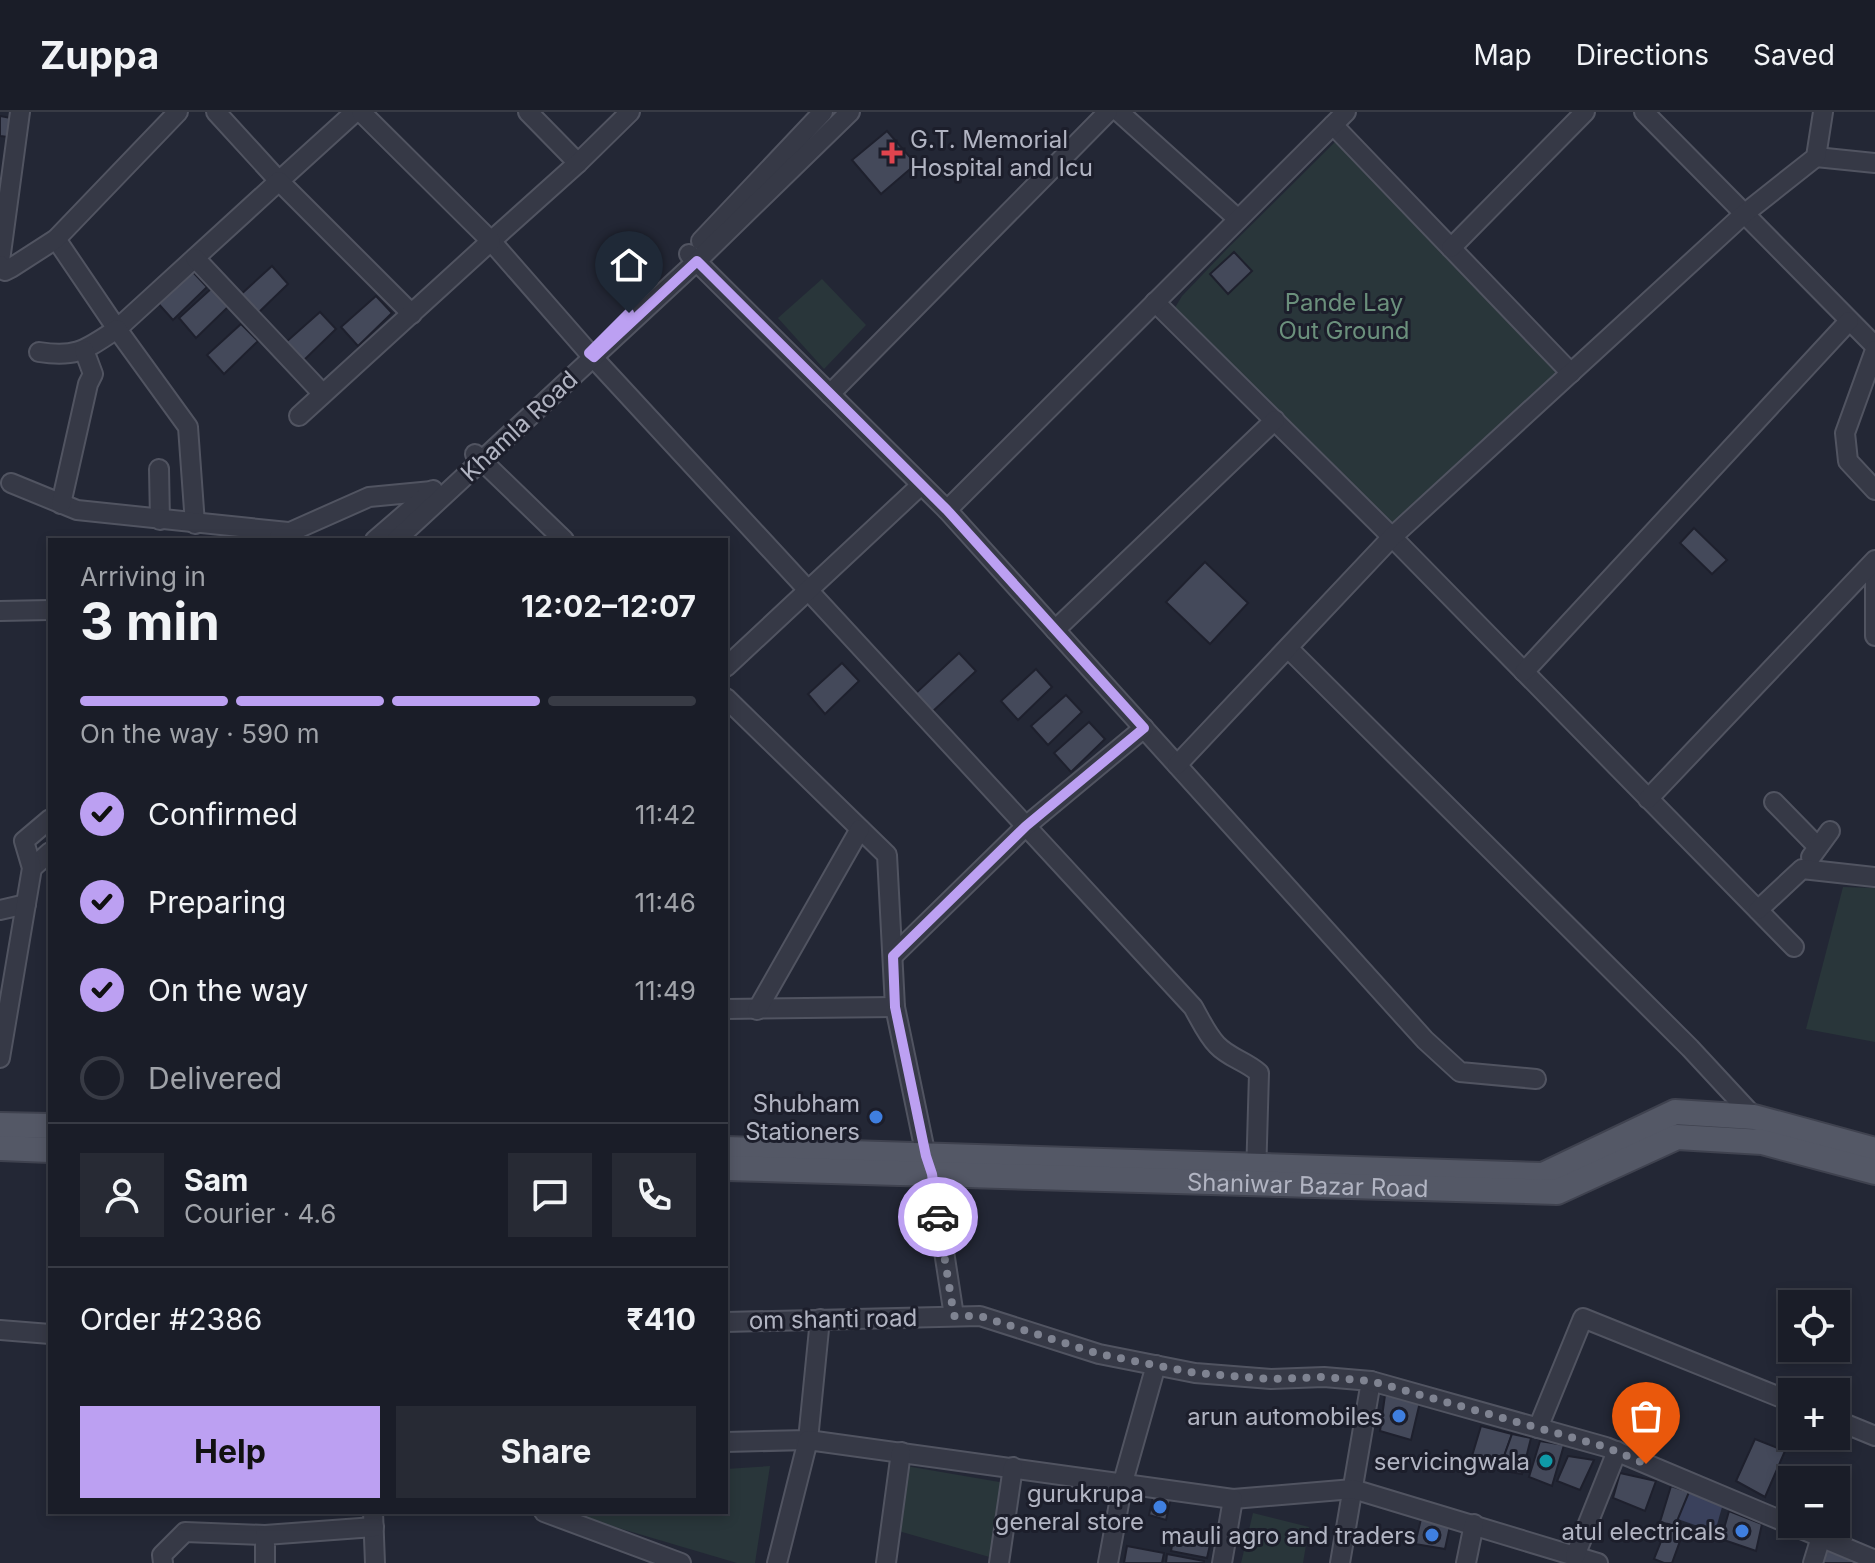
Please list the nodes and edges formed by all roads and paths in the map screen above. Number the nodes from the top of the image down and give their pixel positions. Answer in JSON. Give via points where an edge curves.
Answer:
{"nodes":[{"id":1,"x":20,"y":112,"type":"edge"},
{"id":2,"x":178,"y":112,"type":"edge"},
{"id":3,"x":216,"y":112,"type":"edge"},
{"id":4,"x":358,"y":112,"type":"edge"},
{"id":5,"x":528,"y":112,"type":"edge"},
{"id":6,"x":630,"y":112,"type":"edge"},
{"id":7,"x":823,"y":112,"type":"edge"},
{"id":8,"x":850,"y":112,"type":"edge"},
{"id":9,"x":1108,"y":112,"type":"edge"},
{"id":10,"x":1119,"y":112,"type":"edge"},
{"id":11,"x":1585,"y":112,"type":"edge"},
{"id":12,"x":1644,"y":112,"type":"edge"},
{"id":13,"x":1823,"y":112,"type":"edge"},
{"id":14,"x":1339,"y":119,"type":"edge"},
{"id":15,"x":1816,"y":157,"type":"junction"},
{"id":16,"x":578,"y":163,"type":"junction"},
{"id":17,"x":1875,"y":163,"type":"edge"},
{"id":18,"x":279,"y":181,"type":"junction"},
{"id":19,"x":1744,"y":214,"type":"junction"},
{"id":20,"x":1238,"y":219,"type":"junction"},
{"id":21,"x":56,"y":239,"type":"junction"},
{"id":22,"x":491,"y":241,"type":"junction"},
{"id":23,"x":1451,"y":248,"type":"junction"},
{"id":24,"x":693,"y":257,"type":"junction"},
{"id":25,"x":195,"y":258,"type":"junction"},
{"id":26,"x":0,"y":263,"type":"edge"},
{"id":27,"x":1155,"y":302,"type":"junction"},
{"id":28,"x":412,"y":314,"type":"junction"},
{"id":29,"x":1849,"y":321,"type":"junction"},
{"id":30,"x":117,"y":329,"type":"junction"},
{"id":31,"x":1875,"y":348,"type":"edge"},
{"id":32,"x":84,"y":350,"type":"junction"},
{"id":33,"x":39,"y":352,"type":"dead end"},
{"id":34,"x":592,"y":355,"type":"junction"},
{"id":35,"x":1571,"y":373,"type":"junction"},
{"id":36,"x":322,"y":393,"type":"junction"},
{"id":37,"x":830,"y":394,"type":"junction"},
{"id":38,"x":299,"y":416,"type":"dead end"},
{"id":39,"x":1275,"y":420,"type":"junction"},
{"id":40,"x":479,"y":457,"type":"junction"},
{"id":41,"x":159,"y":469,"type":"dead end"},
{"id":42,"x":11,"y":483,"type":"dead end"},
{"id":43,"x":921,"y":485,"type":"junction"},
{"id":44,"x":1875,"y":490,"type":"edge"},
{"id":45,"x":432,"y":491,"type":"junction"},
{"id":46,"x":61,"y":504,"type":"junction"},
{"id":47,"x":947,"y":510,"type":"junction"},
{"id":48,"x":160,"y":520,"type":"junction"},
{"id":49,"x":195,"y":524,"type":"junction"},
{"id":50,"x":280,"y":536,"type":"edge"},
{"id":51,"x":1392,"y":537,"type":"junction"},
{"id":52,"x":377,"y":538,"type":"edge"},
{"id":53,"x":398,"y":538,"type":"edge"},
{"id":54,"x":562,"y":538,"type":"edge"},
{"id":55,"x":1875,"y":560,"type":"edge"},
{"id":56,"x":1875,"y":578,"type":"edge"},
{"id":57,"x":808,"y":590,"type":"junction"},
{"id":58,"x":48,"y":610,"type":"edge"},
{"id":59,"x":0,"y":611,"type":"edge"},
{"id":60,"x":1055,"y":630,"type":"junction"},
{"id":61,"x":1875,"y":636,"type":"edge"},
{"id":62,"x":1288,"y":648,"type":"junction"},
{"id":63,"x":728,"y":665,"type":"edge"},
{"id":64,"x":1524,"y":672,"type":"junction"},
{"id":65,"x":728,"y":700,"type":"edge"},
{"id":66,"x":1144,"y":728,"type":"junction"},
{"id":67,"x":1177,"y":765,"type":"junction"},
{"id":68,"x":1648,"y":799,"type":"junction"},
{"id":69,"x":1774,"y":802,"type":"dead end"},
{"id":70,"x":48,"y":821,"type":"edge"},
{"id":71,"x":1026,"y":826,"type":"junction"},
{"id":72,"x":860,"y":829,"type":"junction"},
{"id":73,"x":1830,"y":831,"type":"dead end"},
{"id":74,"x":1818,"y":847,"type":"junction"},
{"id":75,"x":1802,"y":869,"type":"junction"},
{"id":76,"x":41,"y":870,"type":"edge"},
{"id":77,"x":1875,"y":877,"type":"edge"},
{"id":78,"x":26,"y":904,"type":"junction"},
{"id":79,"x":0,"y":910,"type":"edge"},
{"id":80,"x":1758,"y":910,"type":"junction"},
{"id":81,"x":1794,"y":947,"type":"dead end"},
{"id":82,"x":893,"y":956,"type":"junction"},
{"id":83,"x":895,"y":1007,"type":"junction"},
{"id":84,"x":728,"y":1009,"type":"edge"},
{"id":85,"x":757,"y":1010,"type":"junction"},
{"id":86,"x":0,"y":1058,"type":"edge"},
{"id":87,"x":1536,"y":1079,"type":"dead end"},
{"id":88,"x":1754,"y":1117,"type":"junction"},
{"id":89,"x":0,"y":1125,"type":"edge"},
{"id":90,"x":48,"y":1126,"type":"edge"},
{"id":91,"x":0,"y":1148,"type":"edge"},
{"id":92,"x":728,"y":1149,"type":"edge"},
{"id":93,"x":48,"y":1150,"type":"edge"},
{"id":94,"x":1875,"y":1150,"type":"edge"},
{"id":95,"x":929,"y":1165,"type":"junction"},
{"id":96,"x":728,"y":1168,"type":"edge"},
{"id":97,"x":1875,"y":1172,"type":"edge"},
{"id":98,"x":1256,"y":1174,"type":"junction"},
{"id":99,"x":954,"y":1316,"type":"junction"},
{"id":100,"x":820,"y":1319,"type":"junction"},
{"id":101,"x":728,"y":1322,"type":"edge"},
{"id":102,"x":0,"y":1330,"type":"edge"},
{"id":103,"x":48,"y":1334,"type":"edge"},
{"id":104,"x":1156,"y":1365,"type":"junction"},
{"id":105,"x":1371,"y":1381,"type":"junction"},
{"id":106,"x":1778,"y":1396,"type":"edge"},
{"id":107,"x":1850,"y":1426,"type":"edge"},
{"id":108,"x":1538,"y":1428,"type":"junction"},
{"id":109,"x":1875,"y":1436,"type":"edge"},
{"id":110,"x":808,"y":1440,"type":"junction"},
{"id":111,"x":728,"y":1442,"type":"edge"},
{"id":112,"x":1617,"y":1451,"type":"junction"},
{"id":113,"x":901,"y":1452,"type":"junction"},
{"id":114,"x":1013,"y":1467,"type":"junction"},
{"id":115,"x":1123,"y":1482,"type":"junction"},
{"id":116,"x":1353,"y":1489,"type":"junction"},
{"id":117,"x":1233,"y":1499,"type":"junction"},
{"id":118,"x":549,"y":1514,"type":"edge"},
{"id":119,"x":374,"y":1519,"type":"edge"},
{"id":120,"x":1778,"y":1519,"type":"edge"},
{"id":121,"x":1474,"y":1524,"type":"junction"},
{"id":122,"x":265,"y":1535,"type":"junction"},
{"id":123,"x":1821,"y":1538,"type":"edge"},
{"id":124,"x":1823,"y":1538,"type":"edge"},
{"id":125,"x":1583,"y":1560,"type":"edge"},
{"id":126,"x":1875,"y":1560,"type":"edge"},
{"id":127,"x":163,"y":1563,"type":"edge"},
{"id":128,"x":265,"y":1563,"type":"edge"},
{"id":129,"x":375,"y":1563,"type":"edge"},
{"id":130,"x":681,"y":1563,"type":"edge"},
{"id":131,"x":777,"y":1563,"type":"edge"},
{"id":132,"x":886,"y":1563,"type":"edge"},
{"id":133,"x":999,"y":1563,"type":"edge"},
{"id":134,"x":1108,"y":1563,"type":"edge"},
{"id":135,"x":1222,"y":1563,"type":"edge"},
{"id":136,"x":1340,"y":1563,"type":"edge"},
{"id":137,"x":1466,"y":1563,"type":"edge"},
{"id":138,"x":1813,"y":1563,"type":"edge"}],
"edges":[{"from":1,"to":26,"type":"street"},
{"from":2,"to":21,"type":"street"},
{"from":3,"to":18,"type":"street"},
{"from":4,"to":18,"type":"street"},
{"from":4,"to":22,"type":"street"},
{"from":5,"to":16,"type":"street"},
{"from":6,"to":16,"type":"street"},
{"from":7,"to":24,"type":"street","name":"Khamla Road"},
{"from":8,"to":24,"type":"street","name":"Khamla Road"},
{"from":9,"to":37,"type":"street"},
{"from":10,"to":20,"type":"street"},
{"from":11,"to":23,"type":"street"},
{"from":12,"to":19,"type":"street"},
{"from":13,"to":15,"type":"street"},
{"from":14,"to":20,"type":"street"},
{"from":14,"to":23,"type":"street"},
{"from":15,"to":17,"type":"street"},
{"from":15,"to":19,"type":"street"},
{"from":16,"to":22,"type":"street"},
{"from":18,"to":25,"type":"street"},
{"from":18,"to":28,"type":"street"},
{"from":19,"to":29,"type":"street"},
{"from":19,"to":35,"type":"street"},
{"from":20,"to":27,"type":"street"},
{"from":21,"to":26,"type":"street","via":[[5,271]]},
{"from":21,"to":30,"type":"street"},
{"from":22,"to":28,"type":"street"},
{"from":22,"to":34,"type":"street"},
{"from":23,"to":35,"type":"street"},
{"from":24,"to":34,"type":"street","name":"Khamla Road"},
{"from":24,"to":37,"type":"street"},
{"from":25,"to":30,"type":"street"},
{"from":25,"to":36,"type":"street"},
{"from":27,"to":39,"type":"street"},
{"from":27,"to":47,"type":"street"},
{"from":28,"to":36,"type":"street"},
{"from":29,"to":31,"type":"street"},
{"from":29,"to":64,"type":"street"},
{"from":30,"to":32,"type":"street"},
{"from":30,"to":49,"type":"street","via":[[188,427]]},
{"from":31,"to":44,"type":"street","via":[[1845,433],[1848,461]]},
{"from":32,"to":33,"type":"street"},
{"from":32,"to":46,"type":"street","via":[[93,374]]},
{"from":34,"to":40,"type":"street","name":"Khamla Road"},
{"from":34,"to":57,"type":"street"},
{"from":35,"to":51,"type":"street"},
{"from":36,"to":38,"type":"street"},
{"from":37,"to":43,"type":"street"},
{"from":39,"to":51,"type":"street"},
{"from":39,"to":60,"type":"street"},
{"from":40,"to":45,"type":"street","name":"Khamla Road"},
{"from":40,"to":53,"type":"street","name":"Khamla Road"},
{"from":40,"to":54,"type":"street"},
{"from":41,"to":48,"type":"street"},
{"from":42,"to":46,"type":"street"},
{"from":43,"to":47,"type":"street"},
{"from":43,"to":57,"type":"street"},
{"from":45,"to":50,"type":"street","via":[[369,497]]},
{"from":45,"to":52,"type":"street","name":"Khamla Road"},
{"from":46,"to":48,"type":"street"},
{"from":47,"to":60,"type":"street"},
{"from":48,"to":49,"type":"street"},
{"from":49,"to":50,"type":"street"},
{"from":51,"to":62,"type":"street"},
{"from":51,"to":64,"type":"street"},
{"from":55,"to":68,"type":"street"},
{"from":56,"to":61,"type":"street"},
{"from":57,"to":63,"type":"street"},
{"from":57,"to":71,"type":"street"},
{"from":58,"to":59,"type":"street"},
{"from":60,"to":66,"type":"street"},
{"from":62,"to":67,"type":"street"},
{"from":62,"to":88,"type":"street"},
{"from":64,"to":68,"type":"street"},
{"from":65,"to":72,"type":"street"},
{"from":66,"to":67,"type":"street"},
{"from":66,"to":71,"type":"street"},
{"from":67,"to":87,"type":"street","via":[[1425,1040],[1460,1072]]},
{"from":68,"to":80,"type":"street"},
{"from":69,"to":74,"type":"street"},
{"from":70,"to":76,"type":"street","via":[[24,841]]},
{"from":71,"to":82,"type":"street"},
{"from":71,"to":98,"type":"street","via":[[1193,1007],[1216,1044],[1259,1073]]},
{"from":72,"to":82,"type":"street","via":[[887,855]]},
{"from":72,"to":85,"type":"street"},
{"from":73,"to":74,"type":"street"},
{"from":74,"to":75,"type":"street"},
{"from":75,"to":77,"type":"street"},
{"from":75,"to":80,"type":"street"},
{"from":76,"to":78,"type":"street"},
{"from":78,"to":79,"type":"street"},
{"from":78,"to":86,"type":"street"},
{"from":80,"to":81,"type":"street"},
{"from":82,"to":83,"type":"street"},
{"from":83,"to":85,"type":"street"},
{"from":83,"to":95,"type":"street"},
{"from":84,"to":85,"type":"street"},
{"from":88,"to":94,"type":"main road","name":"Shaniwar Bazar Road"},
{"from":88,"to":98,"type":"main road","name":"Shaniwar Bazar Road","via":[[1675,1112],[1543,1175]]},
{"from":89,"to":90,"type":"main road"},
{"from":91,"to":93,"type":"main road"},
{"from":92,"to":95,"type":"main road"},
{"from":95,"to":96,"type":"main road"},
{"from":95,"to":98,"type":"main road","name":"Shaniwar Bazar Road"},
{"from":95,"to":99,"type":"street"},
{"from":97,"to":98,"type":"main road","name":"Shaniwar Bazar Road","via":[[1762,1142],[1677,1137],[1557,1192]]},
{"from":99,"to":100,"type":"street","name":"om shanti road"},
{"from":99,"to":104,"type":"street","name":"om shanti road","via":[[980,1316],[1099,1354]]},
{"from":100,"to":101,"type":"street","name":"om shanti road"},
{"from":100,"to":110,"type":"street"},
{"from":102,"to":103,"type":"street"},
{"from":104,"to":105,"type":"street","name":"om shanti road","via":[[1271,1379]]},
{"from":104,"to":115,"type":"street"},
{"from":105,"to":108,"type":"street","name":"om shanti road"},
{"from":105,"to":116,"type":"street"},
{"from":106,"to":108,"type":"street","via":[[1583,1318]]},
{"from":107,"to":109,"type":"street"},
{"from":108,"to":112,"type":"street","name":"om shanti road"},
{"from":110,"to":111,"type":"street"},
{"from":110,"to":113,"type":"street"},
{"from":110,"to":131,"type":"street"},
{"from":112,"to":120,"type":"street","name":"om shanti road"},
{"from":112,"to":125,"type":"street"},
{"from":113,"to":114,"type":"street"},
{"from":113,"to":132,"type":"street"},
{"from":114,"to":115,"type":"street"},
{"from":114,"to":133,"type":"street"},
{"from":115,"to":117,"type":"street"},
{"from":115,"to":134,"type":"street"},
{"from":116,"to":117,"type":"street"},
{"from":116,"to":121,"type":"street"},
{"from":116,"to":136,"type":"street"},
{"from":117,"to":135,"type":"street"},
{"from":118,"to":130,"type":"street"},
{"from":119,"to":122,"type":"street"},
{"from":119,"to":129,"type":"street"},
{"from":121,"to":125,"type":"street"},
{"from":121,"to":137,"type":"street"},
{"from":122,"to":127,"type":"street","via":[[185,1532],[162,1555]]},
{"from":122,"to":128,"type":"street"},
{"from":123,"to":138,"type":"street"},
{"from":124,"to":126,"type":"street","name":"om shanti road"}]}
